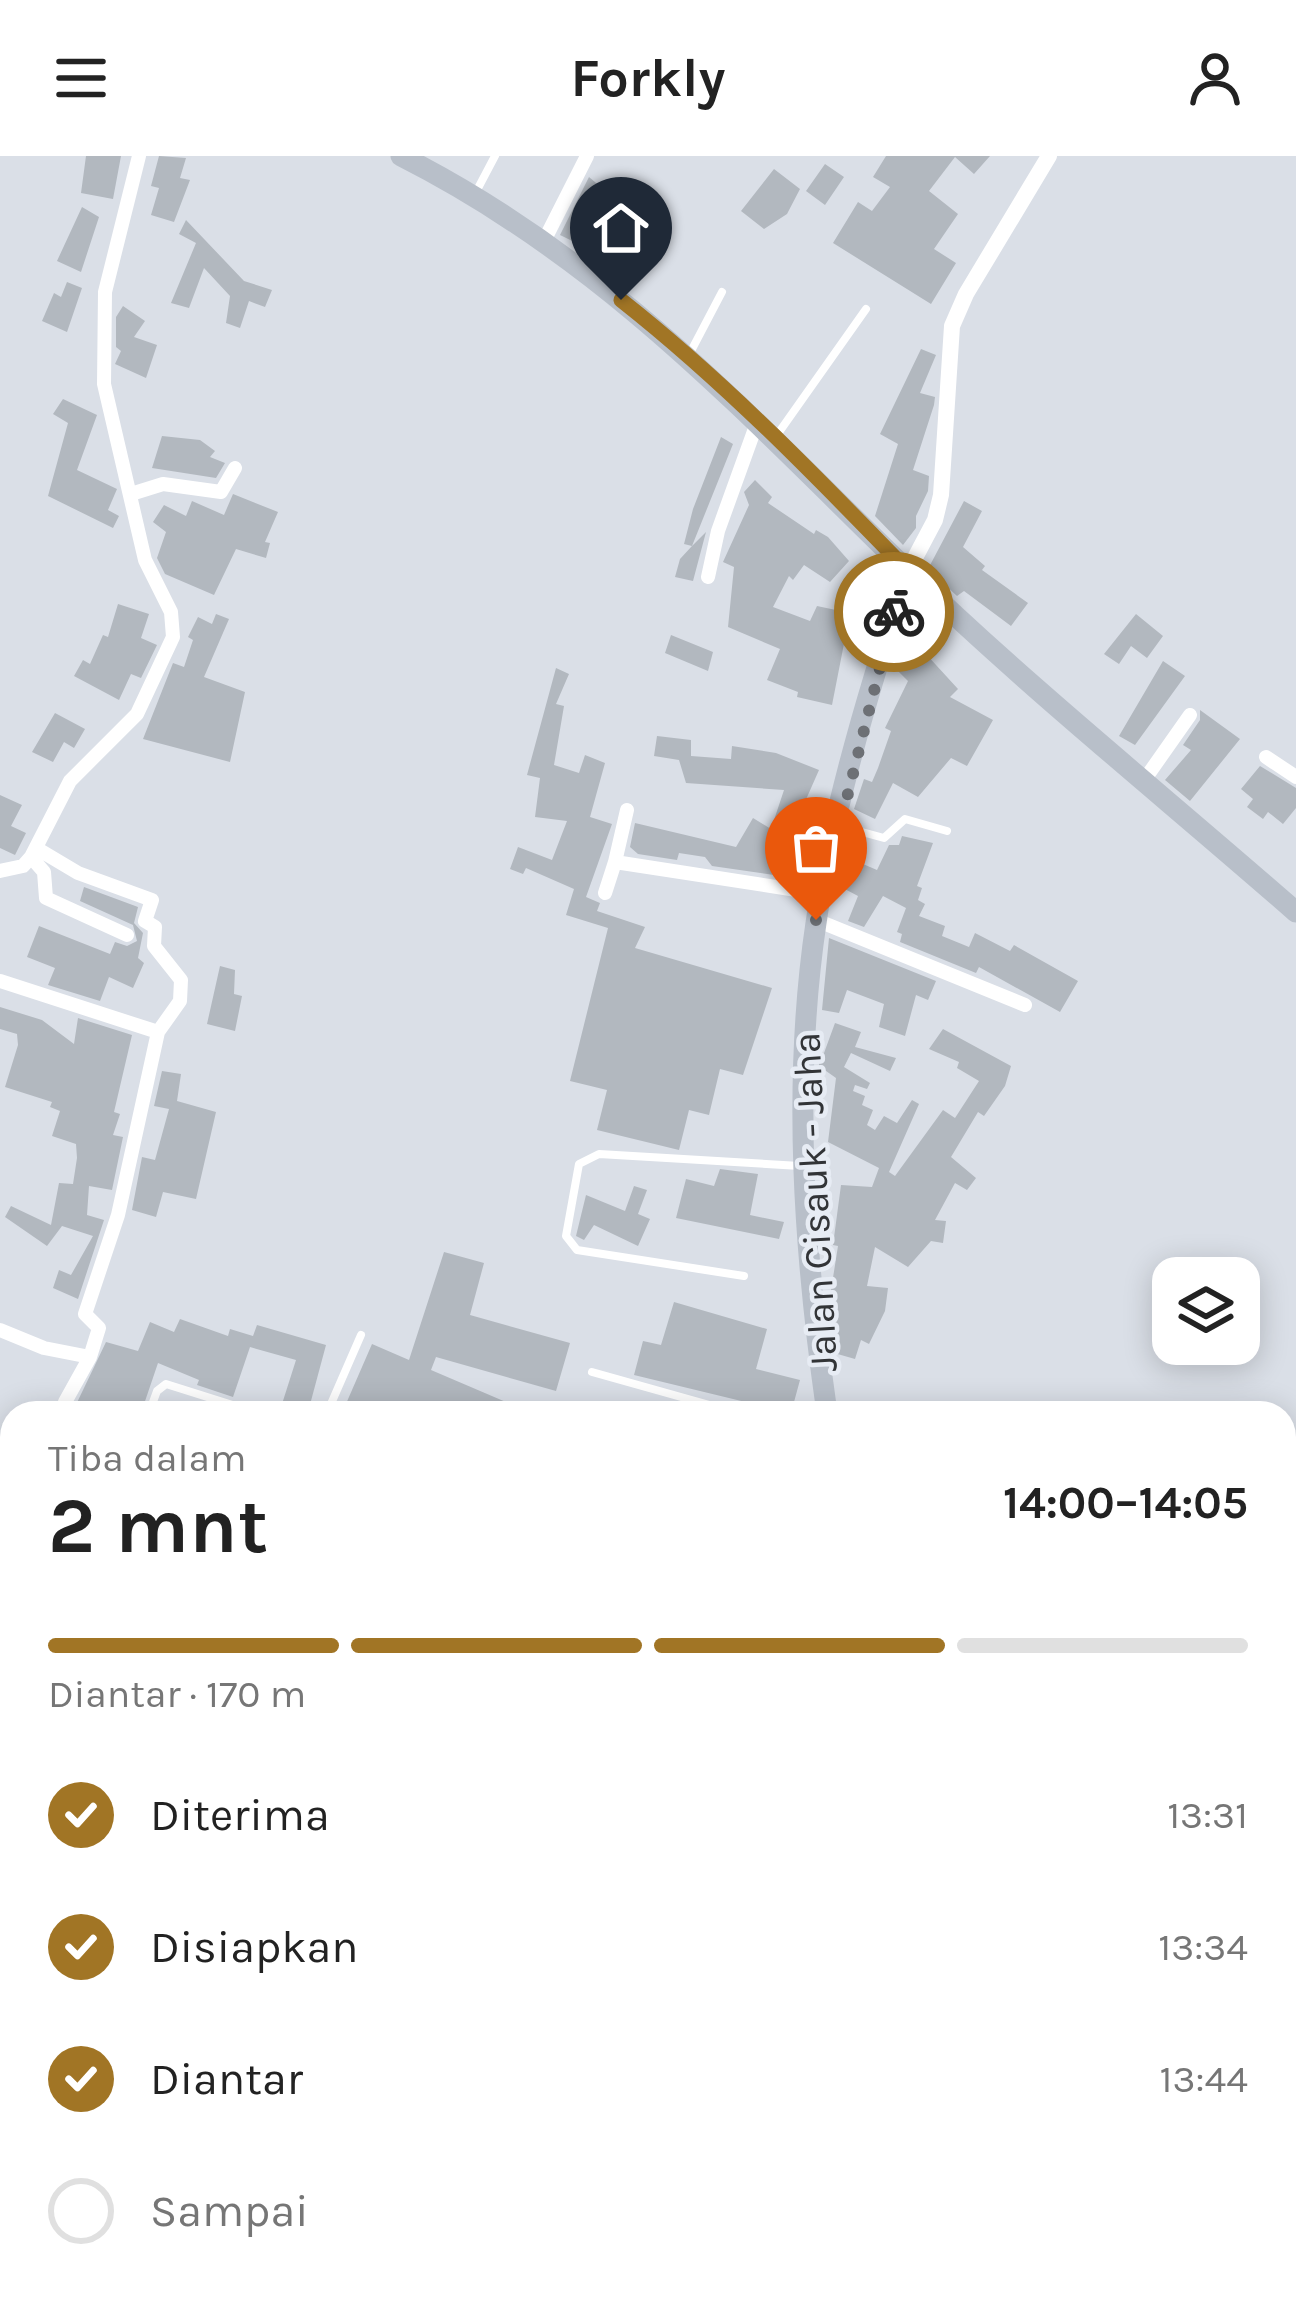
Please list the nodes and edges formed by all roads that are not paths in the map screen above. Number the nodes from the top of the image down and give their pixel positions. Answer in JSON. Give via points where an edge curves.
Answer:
{"nodes":[{"id":1,"x":139,"y":156,"type":"edge"},
{"id":2,"x":401,"y":156,"type":"edge"},
{"id":3,"x":495,"y":156,"type":"edge"},
{"id":4,"x":587,"y":156,"type":"edge"},
{"id":5,"x":1049,"y":156,"type":"edge"},
{"id":6,"x":475,"y":194,"type":"junction"},
{"id":7,"x":544,"y":241,"type":"junction"},
{"id":8,"x":722,"y":292,"type":"dead end"},
{"id":9,"x":866,"y":309,"type":"dead end"},
{"id":10,"x":689,"y":354,"type":"junction"},
{"id":11,"x":758,"y":420,"type":"junction"},
{"id":12,"x":776,"y":436,"type":"junction"},
{"id":13,"x":235,"y":468,"type":"dead end"},
{"id":14,"x":131,"y":494,"type":"junction"},
{"id":15,"x":908,"y":571,"type":"junction"},
{"id":16,"x":708,"y":577,"type":"dead end"},
{"id":17,"x":1190,"y":715,"type":"dead end"},
{"id":18,"x":1266,"y":757,"type":"dead end"},
{"id":19,"x":1296,"y":777,"type":"edge"},
{"id":20,"x":1145,"y":779,"type":"junction"},
{"id":21,"x":627,"y":810,"type":"dead end"},
{"id":22,"x":838,"y":826,"type":"junction"},
{"id":23,"x":947,"y":830,"type":"dead end"},
{"id":24,"x":34,"y":853,"type":"junction"},
{"id":25,"x":615,"y":862,"type":"junction"},
{"id":26,"x":0,"y":871,"type":"edge"},
{"id":27,"x":605,"y":892,"type":"dead end"},
{"id":28,"x":822,"y":894,"type":"junction"},
{"id":29,"x":1296,"y":912,"type":"edge"},
{"id":30,"x":816,"y":920,"type":"junction"},
{"id":31,"x":127,"y":935,"type":"dead end"},
{"id":32,"x":0,"y":981,"type":"edge"},
{"id":33,"x":1024,"y":1005,"type":"dead end"},
{"id":34,"x":158,"y":1032,"type":"junction"},
{"id":35,"x":806,"y":1166,"type":"junction"},
{"id":36,"x":745,"y":1276,"type":"dead end"},
{"id":37,"x":0,"y":1330,"type":"edge"},
{"id":38,"x":361,"y":1336,"type":"dead end"},
{"id":39,"x":90,"y":1357,"type":"junction"},
{"id":40,"x":592,"y":1372,"type":"dead end"},
{"id":41,"x":65,"y":1401,"type":"edge"},
{"id":42,"x":153,"y":1401,"type":"edge"},
{"id":43,"x":219,"y":1401,"type":"edge"},
{"id":44,"x":332,"y":1401,"type":"edge"},
{"id":45,"x":695,"y":1401,"type":"edge"},
{"id":46,"x":825,"y":1401,"type":"edge"}],
"edges":[{"from":1,"to":14,"type":"street","via":[[105,292],[102,346]]},
{"from":2,"to":6,"type":"main road"},
{"from":3,"to":6,"type":"lane"},
{"from":4,"to":7,"type":"street"},
{"from":5,"to":15,"type":"street","via":[[952,326],[940,495]]},
{"from":6,"to":7,"type":"main road"},
{"from":7,"to":10,"type":"main road"},
{"from":8,"to":10,"type":"lane"},
{"from":9,"to":12,"type":"lane"},
{"from":10,"to":11,"type":"main road"},
{"from":11,"to":12,"type":"main road"},
{"from":11,"to":16,"type":"street"},
{"from":12,"to":15,"type":"main road"},
{"from":13,"to":14,"type":"street","via":[[221,491],[163,484]]},
{"from":14,"to":24,"type":"street","via":[[173,638],[137,714],[79,769]]},
{"from":15,"to":20,"type":"main road"},
{"from":15,"to":22,"type":"main road","name":"Jalan Cisauk - Jaha"},
{"from":17,"to":20,"type":"street"},
{"from":18,"to":19,"type":"street"},
{"from":20,"to":29,"type":"main road"},
{"from":21,"to":25,"type":"street"},
{"from":22,"to":23,"type":"lane","via":[[884,838],[905,819]]},
{"from":22,"to":28,"type":"main road","name":"Jalan Cisauk - Jaha"},
{"from":24,"to":26,"type":"street"},
{"from":24,"to":31,"type":"street","via":[[46,898]]},
{"from":24,"to":34,"type":"street","via":[[152,900],[145,921],[155,927],[154,946],[181,980],[180,1001]]},
{"from":25,"to":27,"type":"street"},
{"from":25,"to":28,"type":"street"},
{"from":28,"to":30,"type":"main road","name":"Jalan Cisauk - Jaha"},
{"from":30,"to":33,"type":"street"},
{"from":30,"to":35,"type":"main road","name":"Jalan Cisauk - Jaha","via":[[805,1033]]},
{"from":32,"to":34,"type":"street"},
{"from":34,"to":39,"type":"street","via":[[118,1215],[85,1314],[99,1328]]},
{"from":35,"to":36,"type":"lane","via":[[599,1154],[579,1164],[566,1236],[577,1250]]},
{"from":35,"to":46,"type":"main road","name":"Jalan Cisauk - Jaha"},
{"from":37,"to":39,"type":"street"},
{"from":38,"to":44,"type":"lane"},
{"from":39,"to":41,"type":"street"},
{"from":40,"to":45,"type":"lane"},
{"from":42,"to":43,"type":"lane","via":[[166,1384]]}]}
